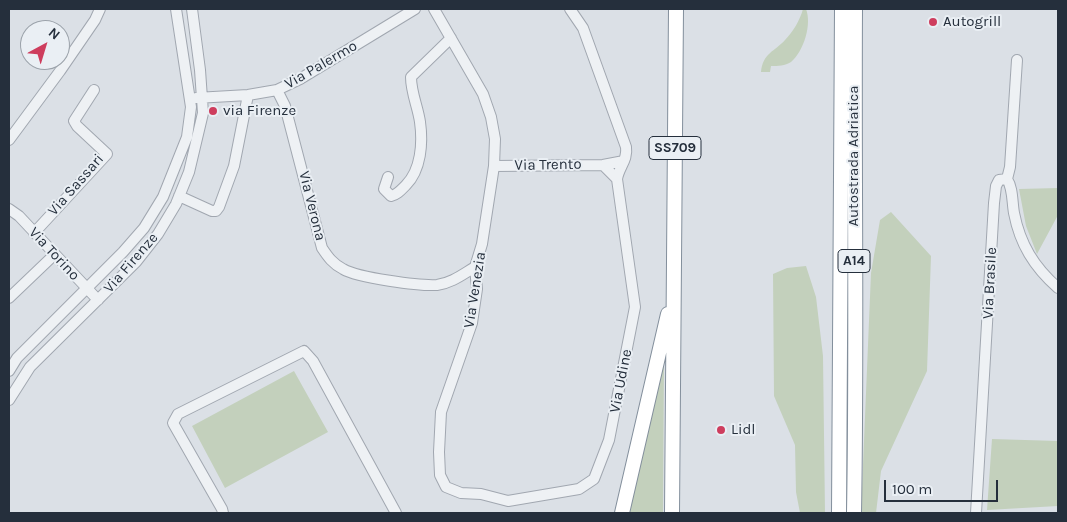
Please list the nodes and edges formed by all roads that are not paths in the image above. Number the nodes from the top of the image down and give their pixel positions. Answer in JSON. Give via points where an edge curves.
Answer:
{"nodes":[{"id":1,"x":100,"y":9,"type":"edge"},
{"id":2,"x":176,"y":9,"type":"edge"},
{"id":3,"x":192,"y":9,"type":"edge"},
{"id":4,"x":415,"y":9,"type":"edge"},
{"id":5,"x":434,"y":9,"type":"edge"},
{"id":6,"x":570,"y":9,"type":"edge"},
{"id":7,"x":676,"y":9,"type":"edge"},
{"id":8,"x":842,"y":9,"type":"edge"},
{"id":9,"x":855,"y":9,"type":"edge"},
{"id":10,"x":451,"y":38,"type":"junction"},
{"id":11,"x":1017,"y":60,"type":"dead end"},
{"id":12,"x":94,"y":90,"type":"dead end"},
{"id":13,"x":276,"y":90,"type":"junction"},
{"id":14,"x":248,"y":95,"type":"junction"},
{"id":15,"x":190,"y":98,"type":"junction"},
{"id":16,"x":202,"y":98,"type":"junction"},
{"id":17,"x":9,"y":140,"type":"edge"},
{"id":18,"x":624,"y":161,"type":"junction"},
{"id":19,"x":603,"y":165,"type":"junction"},
{"id":20,"x":494,"y":166,"type":"junction"},
{"id":21,"x":388,"y":177,"type":"dead end"},
{"id":22,"x":616,"y":179,"type":"junction"},
{"id":23,"x":1007,"y":179,"type":"junction"},
{"id":24,"x":180,"y":196,"type":"junction"},
{"id":25,"x":9,"y":209,"type":"edge"},
{"id":26,"x":34,"y":233,"type":"junction"},
{"id":27,"x":54,"y":255,"type":"junction"},
{"id":28,"x":475,"y":267,"type":"junction"},
{"id":29,"x":674,"y":286,"type":"junction"},
{"id":30,"x":1058,"y":288,"type":"edge"},
{"id":31,"x":86,"y":289,"type":"junction"},
{"id":32,"x":9,"y":298,"type":"edge"},
{"id":33,"x":98,"y":300,"type":"junction"},
{"id":34,"x":9,"y":371,"type":"edge"},
{"id":35,"x":9,"y":400,"type":"edge"},
{"id":36,"x":508,"y":501,"type":"junction"},
{"id":37,"x":223,"y":513,"type":"edge"},
{"id":38,"x":396,"y":513,"type":"edge"},
{"id":39,"x":508,"y":513,"type":"edge"},
{"id":40,"x":622,"y":513,"type":"edge"},
{"id":41,"x":672,"y":513,"type":"edge"},
{"id":42,"x":839,"y":513,"type":"edge"},
{"id":43,"x":854,"y":513,"type":"edge"},
{"id":44,"x":976,"y":513,"type":"edge"}],
"edges":[{"from":1,"to":17,"type":"street","via":[[60,71]]},
{"from":2,"to":15,"type":"street","name":"Via Firenze"},
{"from":3,"to":16,"type":"street","name":"Via Firenze"},
{"from":4,"to":13,"type":"street","name":"Via Palermo"},
{"from":5,"to":10,"type":"street","name":"Via Venezia"},
{"from":6,"to":18,"type":"street","via":[[583,28],[619,125],[627,154]]},
{"from":7,"to":29,"type":"highway","number":"SS709"},
{"from":8,"to":42,"type":"highway","name":"Autostrada Adriatica","number":"A14"},
{"from":9,"to":43,"type":"highway","name":"Autostrada Adriatica","number":"A14"},
{"from":10,"to":20,"type":"street","name":"Via Venezia","via":[[477,81],[487,105],[493,126]]},
{"from":10,"to":21,"type":"street","via":[[411,76],[411,90],[420,122],[420,155],[413,178],[395,196],[391,196],[384,189]]},
{"from":11,"to":23,"type":"street","name":"Via Brasile"},
{"from":12,"to":26,"type":"street","name":"Via Sassari","via":[[74,121],[107,154]]},
{"from":13,"to":14,"type":"street","name":"Via Palermo"},
{"from":13,"to":28,"type":"street","name":"Via Verona","via":[[291,124],[322,248],[332,262],[367,277],[437,285],[451,282]]},
{"from":14,"to":16,"type":"street","name":"Via Palermo"},
{"from":14,"to":24,"type":"street","via":[[234,166],[220,207],[212,211]]},
{"from":15,"to":16,"type":"street","name":"Via Palermo"},
{"from":15,"to":31,"type":"street","name":"Via Firenze","via":[[187,137],[163,197],[144,228]]},
{"from":16,"to":24,"type":"street","name":"Via Firenze","via":[[200,128]]},
{"from":18,"to":19,"type":"street"},
{"from":18,"to":22,"type":"street"},
{"from":19,"to":20,"type":"street","name":"Via Trento"},
{"from":19,"to":22,"type":"street"},
{"from":20,"to":28,"type":"street","name":"Via Venezia","via":[[482,244]]},
{"from":22,"to":36,"type":"street","name":"Via Udine","via":[[635,307],[609,440],[594,479],[579,489]]},
{"from":23,"to":30,"type":"street","via":[[1019,234],[1036,266]]},
{"from":23,"to":44,"type":"street","name":"Via Brasile","via":[[999,180],[994,204]]},
{"from":24,"to":33,"type":"street","name":"Via Firenze","via":[[158,234],[136,262]]},
{"from":25,"to":26,"type":"street","name":"Via Torino"},
{"from":26,"to":27,"type":"street","name":"Via Torino"},
{"from":27,"to":31,"type":"street","name":"Via Torino"},
{"from":27,"to":32,"type":"street"},
{"from":28,"to":36,"type":"street","name":"Via Venezia","via":[[477,289],[472,324],[441,412],[440,475],[446,487],[461,493]]},
{"from":29,"to":40,"type":"highway"},
{"from":29,"to":41,"type":"highway","number":"SS709"},
{"from":31,"to":33,"type":"street","name":"Via Torino"},
{"from":31,"to":34,"type":"street","name":"Via Firenze","via":[[17,358]]},
{"from":33,"to":35,"type":"street","name":"Via Firenze","via":[[30,367]]},
{"from":36,"to":39,"type":"street"},
{"from":37,"to":38,"type":"street","via":[[173,423],[178,414],[304,351],[313,361]]}]}
